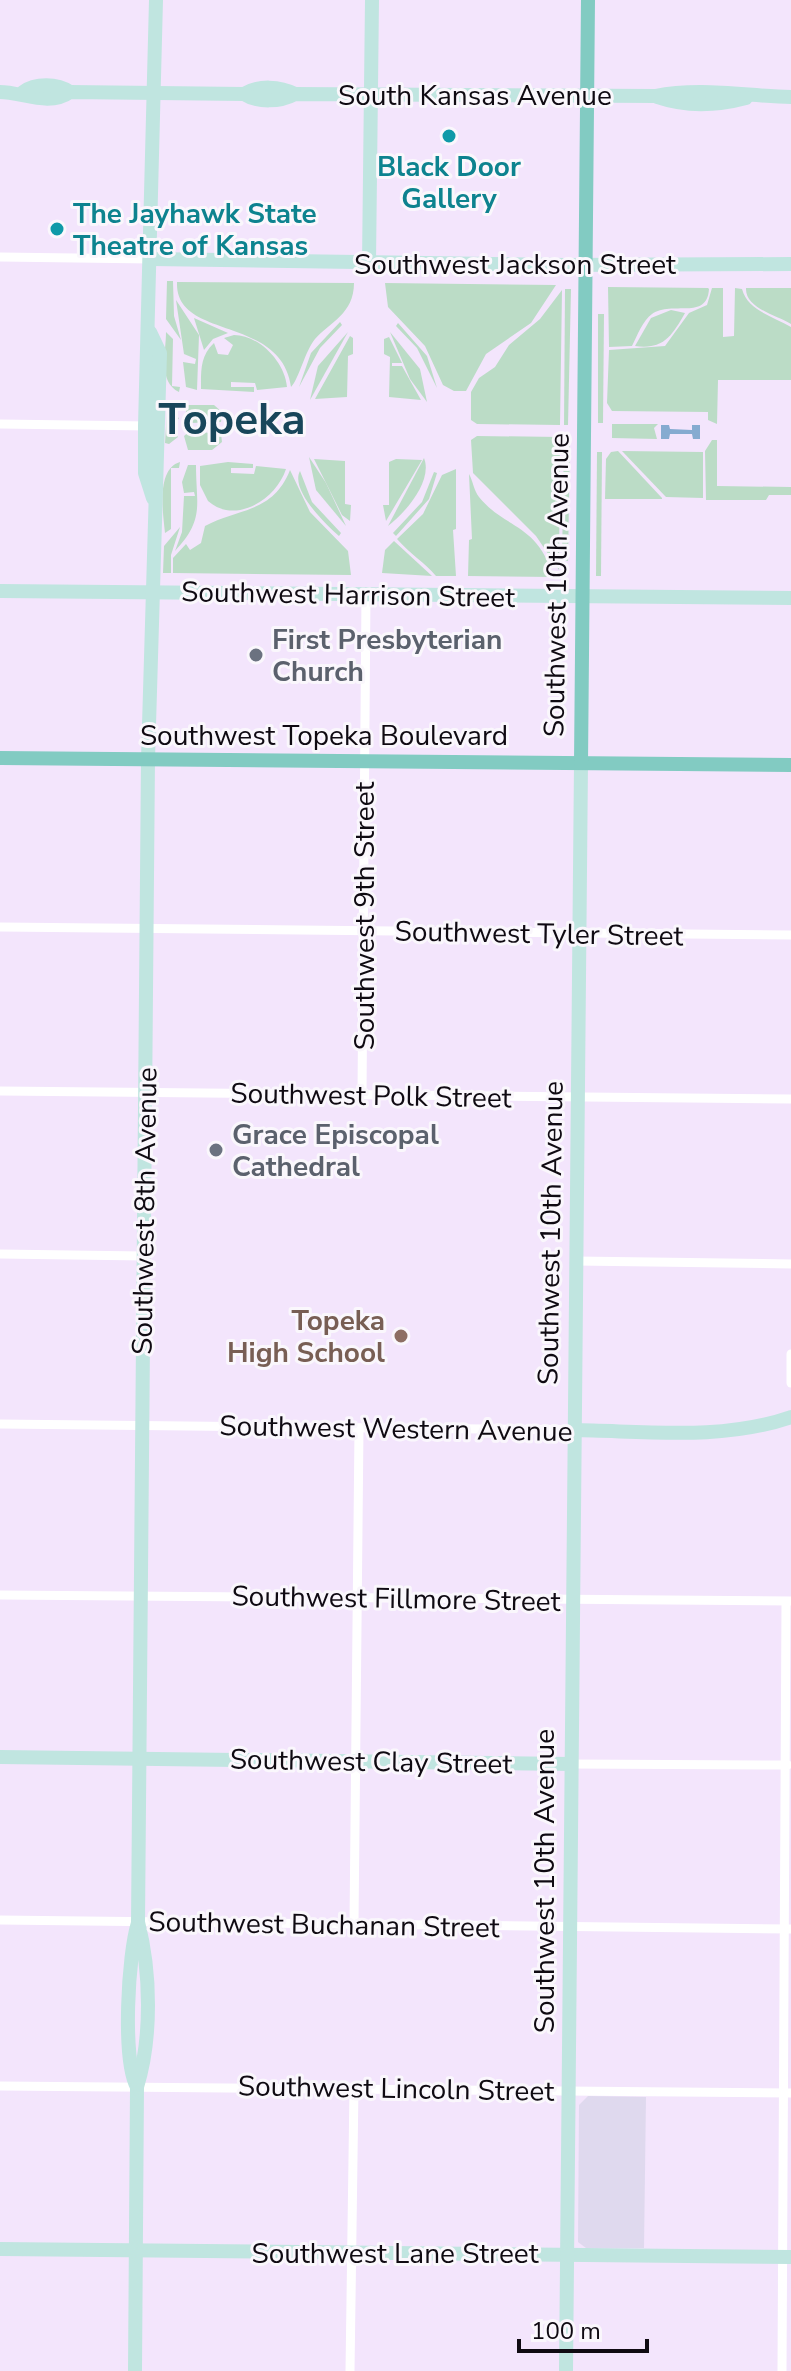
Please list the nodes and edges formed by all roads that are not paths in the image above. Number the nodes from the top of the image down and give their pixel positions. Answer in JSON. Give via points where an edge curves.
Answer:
{"nodes":[{"id":1,"x":156,"y":0,"type":"edge"},
{"id":2,"x":372,"y":0,"type":"edge"},
{"id":3,"x":588,"y":0,"type":"edge"},
{"id":4,"x":0,"y":92,"type":"edge"},
{"id":5,"x":155,"y":93,"type":"junction"},
{"id":6,"x":371,"y":93,"type":"junction"},
{"id":7,"x":587,"y":96,"type":"junction"},
{"id":8,"x":791,"y":97,"type":"edge"},
{"id":9,"x":0,"y":257,"type":"edge"},
{"id":10,"x":152,"y":259,"type":"junction"},
{"id":11,"x":369,"y":263,"type":"junction"},
{"id":12,"x":791,"y":264,"type":"edge"},
{"id":13,"x":585,"y":265,"type":"junction"},
{"id":14,"x":0,"y":424,"type":"edge"},
{"id":15,"x":152,"y":426,"type":"junction"},
{"id":16,"x":0,"y":591,"type":"edge"},
{"id":17,"x":152,"y":592,"type":"junction"},
{"id":18,"x":366,"y":594,"type":"junction"},
{"id":19,"x":582,"y":596,"type":"junction"},
{"id":20,"x":791,"y":598,"type":"edge"},
{"id":21,"x":0,"y":758,"type":"edge"},
{"id":22,"x":148,"y":759,"type":"junction"},
{"id":23,"x":365,"y":761,"type":"junction"},
{"id":24,"x":581,"y":763,"type":"junction"},
{"id":25,"x":791,"y":765,"type":"edge"},
{"id":26,"x":0,"y":927,"type":"edge"},
{"id":27,"x":147,"y":929,"type":"junction"},
{"id":28,"x":364,"y":931,"type":"junction"},
{"id":29,"x":579,"y":933,"type":"junction"},
{"id":30,"x":791,"y":935,"type":"edge"},
{"id":31,"x":0,"y":1091,"type":"edge"},
{"id":32,"x":145,"y":1092,"type":"junction"},
{"id":33,"x":362,"y":1094,"type":"junction"},
{"id":34,"x":577,"y":1097,"type":"junction"},
{"id":35,"x":791,"y":1099,"type":"edge"},
{"id":36,"x":0,"y":1254,"type":"edge"},
{"id":37,"x":144,"y":1256,"type":"junction"},
{"id":38,"x":576,"y":1261,"type":"junction"},
{"id":39,"x":791,"y":1264,"type":"edge"},
{"id":40,"x":791,"y":1354,"type":"edge"},
{"id":41,"x":791,"y":1383,"type":"edge"},
{"id":42,"x":791,"y":1417,"type":"edge"},
{"id":43,"x":0,"y":1424,"type":"edge"},
{"id":44,"x":142,"y":1426,"type":"junction"},
{"id":45,"x":359,"y":1428,"type":"junction"},
{"id":46,"x":574,"y":1430,"type":"junction"},
{"id":47,"x":0,"y":1595,"type":"edge"},
{"id":48,"x":141,"y":1596,"type":"junction"},
{"id":49,"x":357,"y":1597,"type":"junction"},
{"id":50,"x":573,"y":1600,"type":"junction"},
{"id":51,"x":789,"y":1602,"type":"edge"},
{"id":52,"x":0,"y":1757,"type":"edge"},
{"id":53,"x":139,"y":1758,"type":"junction"},
{"id":54,"x":355,"y":1761,"type":"junction"},
{"id":55,"x":571,"y":1764,"type":"junction"},
{"id":56,"x":788,"y":1765,"type":"edge"},
{"id":57,"x":0,"y":1920,"type":"edge"},
{"id":58,"x":138,"y":1922,"type":"junction"},
{"id":59,"x":354,"y":1923,"type":"junction"},
{"id":60,"x":570,"y":1927,"type":"junction"},
{"id":61,"x":788,"y":1929,"type":"edge"},
{"id":62,"x":0,"y":2086,"type":"edge"},
{"id":63,"x":137,"y":2087,"type":"junction"},
{"id":64,"x":354,"y":2087,"type":"junction"},
{"id":65,"x":569,"y":2090,"type":"junction"},
{"id":66,"x":787,"y":2093,"type":"edge"},
{"id":67,"x":0,"y":2249,"type":"edge"},
{"id":68,"x":136,"y":2252,"type":"junction"},
{"id":69,"x":351,"y":2253,"type":"junction"},
{"id":70,"x":567,"y":2253,"type":"junction"},
{"id":71,"x":787,"y":2257,"type":"edge"},
{"id":72,"x":135,"y":2371,"type":"edge"},
{"id":73,"x":350,"y":2371,"type":"edge"},
{"id":74,"x":566,"y":2371,"type":"edge"},
{"id":75,"x":782,"y":2371,"type":"edge"}],
"edges":[{"from":1,"to":5,"type":"main road","name":"Southwest 8th Avenue"},
{"from":2,"to":6,"type":"main road"},
{"from":3,"to":7,"type":"main road","name":"Southwest 10th Avenue"},
{"from":4,"to":5,"type":"main road","name":"South Kansas Avenue","via":[[61,86],[70,92]]},
{"from":5,"to":6,"type":"main road","name":"South Kansas Avenue","via":[[244,94],[252,88],[284,88],[295,94]]},
{"from":5,"to":10,"type":"main road","name":"Southwest 8th Avenue"},
{"from":6,"to":7,"type":"main road","name":"South Kansas Avenue"},
{"from":6,"to":11,"type":"main road"},
{"from":7,"to":8,"type":"main road","name":"South Kansas Avenue","via":[[680,91]]},
{"from":7,"to":13,"type":"main road","name":"Southwest 10th Avenue"},
{"from":9,"to":10,"type":"street","name":"Southwest Jackson Street"},
{"from":10,"to":11,"type":"main road","name":"Southwest Jackson Street"},
{"from":10,"to":15,"type":"main road","name":"Southwest 8th Avenue","via":[[150,332],[160,353]]},
{"from":11,"to":13,"type":"main road","name":"Southwest Jackson Street"},
{"from":12,"to":13,"type":"main road","name":"Southwest Jackson Street"},
{"from":13,"to":19,"type":"main road","name":"Southwest 10th Avenue"},
{"from":14,"to":15,"type":"street"},
{"from":15,"to":17,"type":"main road","name":"Southwest 8th Avenue","via":[[145,473],[153,500]]},
{"from":16,"to":17,"type":"main road","name":"Southwest Harrison Street"},
{"from":17,"to":18,"type":"main road","name":"Southwest Harrison Street"},
{"from":17,"to":22,"type":"main road","name":"Southwest 8th Avenue"},
{"from":18,"to":19,"type":"main road","name":"Southwest Harrison Street"},
{"from":18,"to":23,"type":"street","name":"Southwest 9th Street"},
{"from":19,"to":20,"type":"main road","name":"Southwest Harrison Street"},
{"from":19,"to":24,"type":"main road","name":"Southwest 10th Avenue"},
{"from":21,"to":22,"type":"main road","name":"Southwest Topeka Boulevard"},
{"from":22,"to":23,"type":"main road","name":"Southwest Topeka Boulevard"},
{"from":22,"to":27,"type":"main road","name":"Southwest 8th Avenue"},
{"from":23,"to":24,"type":"main road","name":"Southwest Topeka Boulevard"},
{"from":23,"to":28,"type":"street","name":"Southwest 9th Street"},
{"from":24,"to":25,"type":"main road","name":"Southwest Topeka Boulevard"},
{"from":24,"to":29,"type":"main road","name":"Southwest 10th Avenue"},
{"from":26,"to":27,"type":"street","name":"Southwest Tyler Street"},
{"from":27,"to":28,"type":"street","name":"Southwest Tyler Street"},
{"from":27,"to":32,"type":"main road","name":"Southwest 8th Avenue"},
{"from":28,"to":29,"type":"street","name":"Southwest Tyler Street"},
{"from":28,"to":33,"type":"street","name":"Southwest 9th Street"},
{"from":29,"to":30,"type":"street","name":"Southwest Tyler Street"},
{"from":29,"to":34,"type":"main road","name":"Southwest 10th Avenue"},
{"from":31,"to":32,"type":"street","name":"Southwest Polk Street"},
{"from":32,"to":33,"type":"street","name":"Southwest Polk Street"},
{"from":32,"to":37,"type":"main road","name":"Southwest 8th Avenue"},
{"from":33,"to":34,"type":"street","name":"Southwest Polk Street"},
{"from":34,"to":35,"type":"street","name":"Southwest Polk Street"},
{"from":34,"to":38,"type":"main road","name":"Southwest 10th Avenue"},
{"from":36,"to":37,"type":"street"},
{"from":37,"to":44,"type":"main road","name":"Southwest 8th Avenue"},
{"from":38,"to":39,"type":"street"},
{"from":38,"to":46,"type":"main road","name":"Southwest 10th Avenue"},
{"from":40,"to":41,"type":"street"},
{"from":42,"to":46,"type":"main road","name":"Southwest Western Avenue","via":[[721,1432]]},
{"from":43,"to":44,"type":"street","name":"Southwest Western Avenue"},
{"from":44,"to":45,"type":"street","name":"Southwest Western Avenue"},
{"from":44,"to":48,"type":"main road","name":"Southwest 8th Avenue"},
{"from":45,"to":46,"type":"street","name":"Southwest Western Avenue"},
{"from":45,"to":49,"type":"street"},
{"from":46,"to":50,"type":"main road","name":"Southwest 10th Avenue"},
{"from":47,"to":48,"type":"street","name":"Southwest Fillmore Street"},
{"from":48,"to":49,"type":"street","name":"Southwest Fillmore Street"},
{"from":48,"to":53,"type":"main road","name":"Southwest 8th Avenue"},
{"from":49,"to":50,"type":"street","name":"Southwest Fillmore Street"},
{"from":49,"to":54,"type":"street"},
{"from":50,"to":51,"type":"street","name":"Southwest Fillmore Street"},
{"from":50,"to":55,"type":"main road","name":"Southwest 10th Avenue"},
{"from":51,"to":56,"type":"street"},
{"from":52,"to":53,"type":"main road","name":"Southwest Clay Street"},
{"from":53,"to":54,"type":"main road","name":"Southwest Clay Street"},
{"from":53,"to":58,"type":"main road","name":"Southwest 8th Avenue"},
{"from":54,"to":55,"type":"main road","name":"Southwest Clay Street"},
{"from":54,"to":59,"type":"street"},
{"from":55,"to":56,"type":"street","name":"Southwest Clay Street"},
{"from":55,"to":60,"type":"main road","name":"Southwest 10th Avenue"},
{"from":56,"to":61,"type":"street"},
{"from":57,"to":58,"type":"street","name":"Southwest Buchanan Street"},
{"from":58,"to":59,"type":"street","name":"Southwest Buchanan Street"},
{"from":58,"to":63,"type":"main road","name":"Southwest 8th Avenue","via":[[131,1946],[129,2004],[129,2074]]},
{"from":59,"to":60,"type":"street","name":"Southwest Buchanan Street"},
{"from":60,"to":61,"type":"street","name":"Southwest Buchanan Street"},
{"from":60,"to":65,"type":"main road","name":"Southwest 10th Avenue"},
{"from":61,"to":66,"type":"street"},
{"from":62,"to":63,"type":"street","name":"Southwest Lincoln Street"},
{"from":63,"to":64,"type":"street","name":"Southwest Lincoln Street"},
{"from":63,"to":68,"type":"main road","name":"Southwest 8th Avenue"},
{"from":64,"to":65,"type":"street","name":"Southwest Lincoln Street"},
{"from":64,"to":69,"type":"street"},
{"from":65,"to":66,"type":"street","name":"Southwest Lincoln Street"},
{"from":65,"to":70,"type":"main road","name":"Southwest 10th Avenue"},
{"from":66,"to":71,"type":"street"},
{"from":67,"to":68,"type":"main road","name":"Southwest Lane Street"},
{"from":68,"to":69,"type":"main road","name":"Southwest Lane Street"},
{"from":68,"to":72,"type":"main road","name":"Southwest 8th Avenue"},
{"from":69,"to":70,"type":"main road","name":"Southwest Lane Street"},
{"from":69,"to":73,"type":"street"},
{"from":70,"to":71,"type":"main road","name":"Southwest Lane Street"},
{"from":70,"to":74,"type":"main road","name":"Southwest 10th Avenue"},
{"from":71,"to":75,"type":"street"}]}
